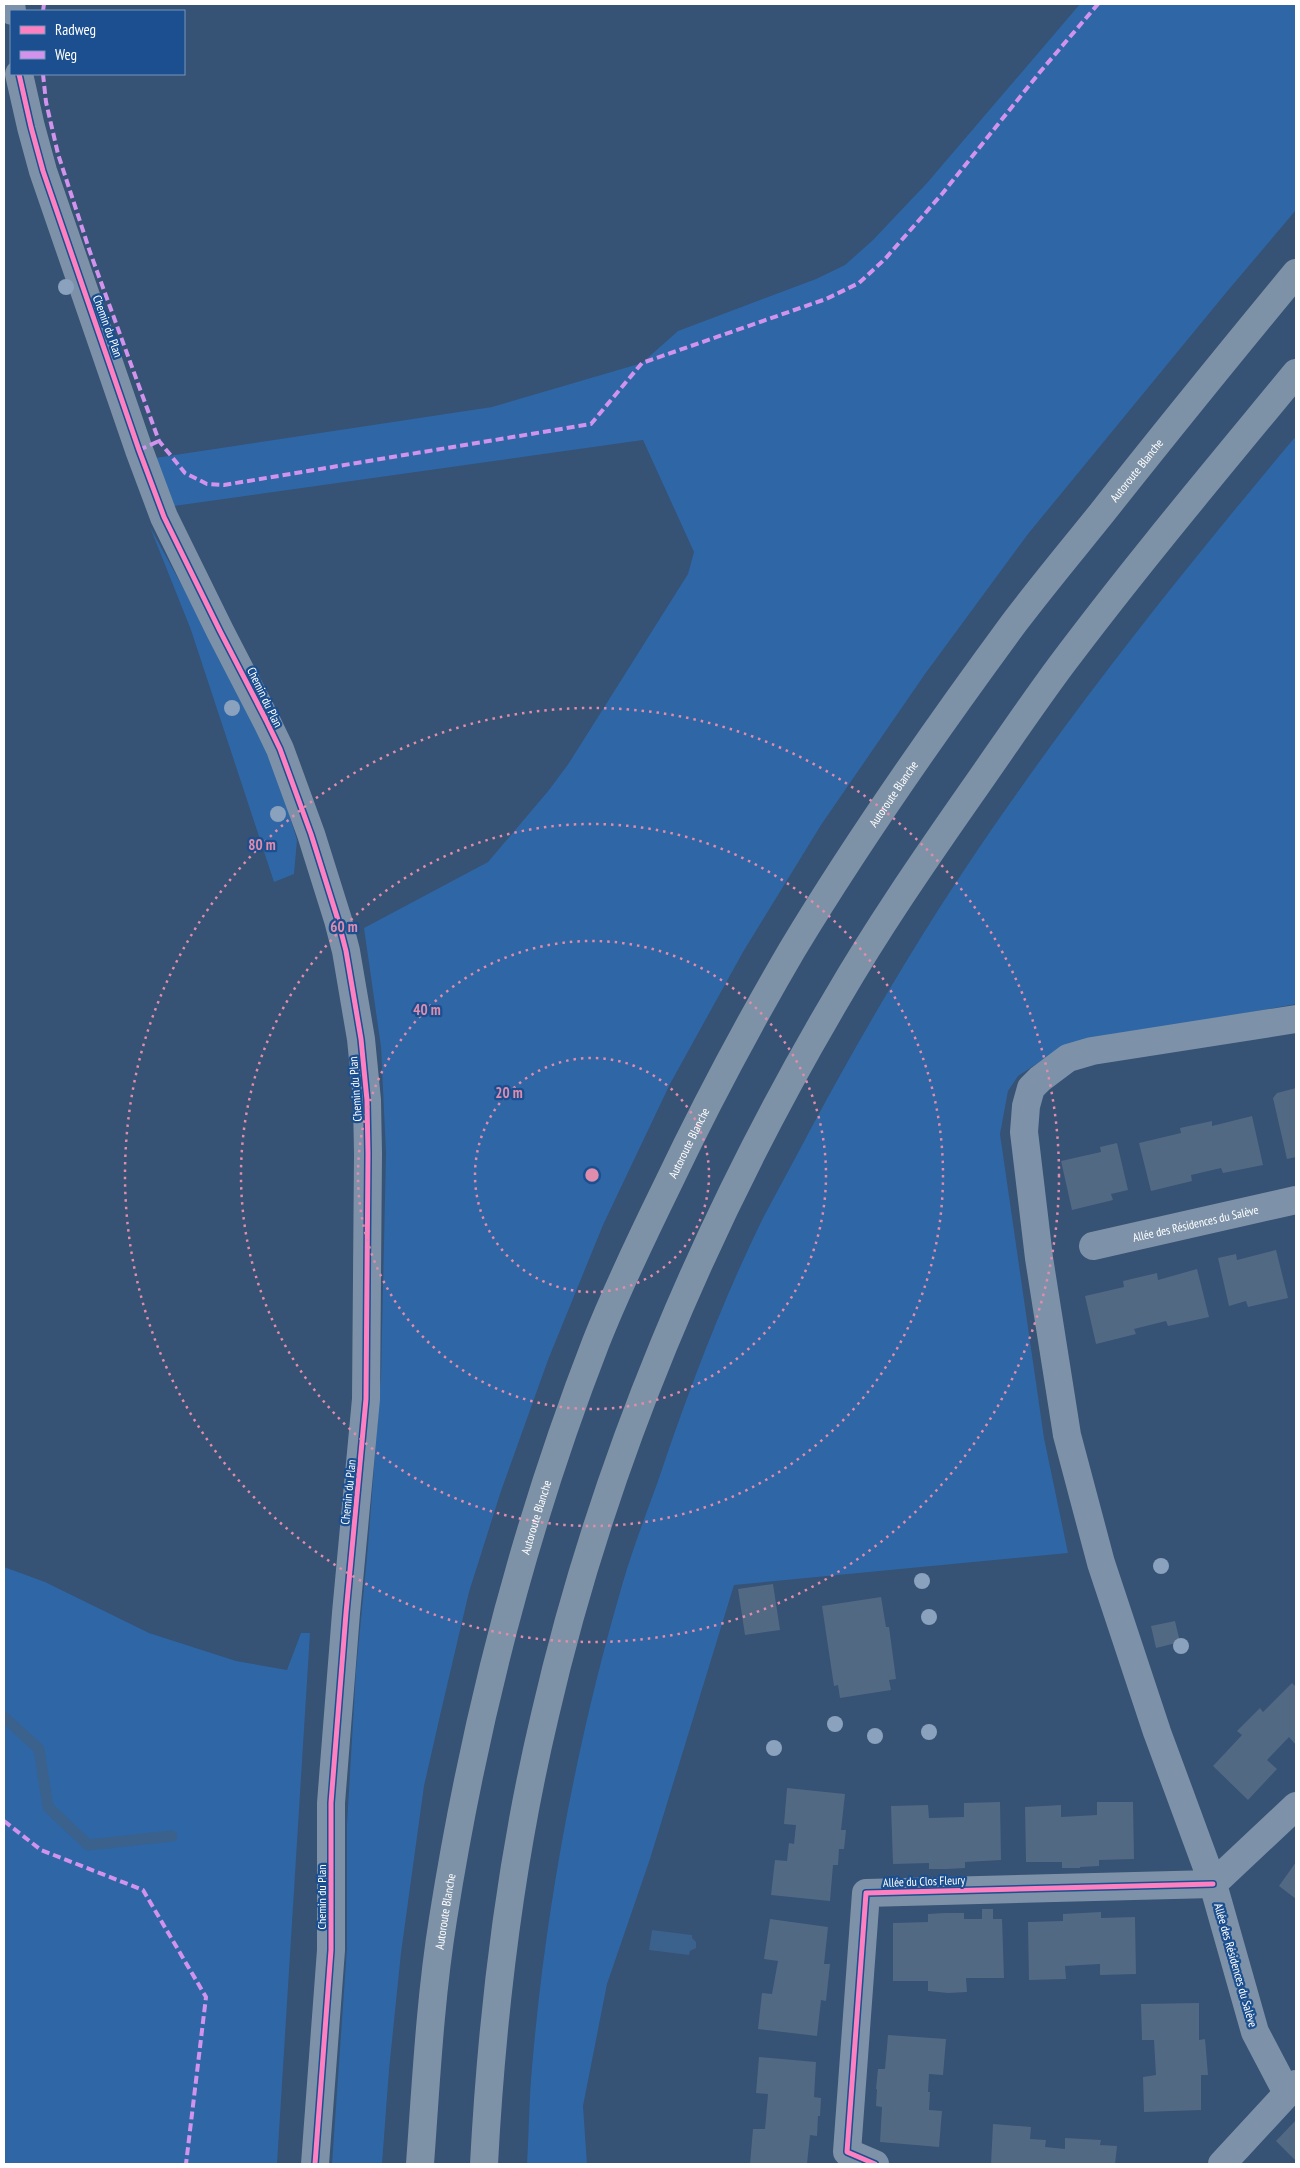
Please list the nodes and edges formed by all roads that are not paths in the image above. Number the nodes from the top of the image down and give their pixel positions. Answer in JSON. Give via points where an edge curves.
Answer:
{"nodes":[{"id":1,"x":20,"y":75,"type":"edge"},
{"id":2,"x":1296,"y":274,"type":"edge"},
{"id":3,"x":1296,"y":373,"type":"edge"},
{"id":4,"x":1296,"y":1019,"type":"edge"},
{"id":5,"x":1296,"y":1200,"type":"edge"},
{"id":6,"x":1093,"y":1246,"type":"dead end"},
{"id":7,"x":1296,"y":1806,"type":"edge"},
{"id":8,"x":1213,"y":1884,"type":"junction"},
{"id":9,"x":1292,"y":2089,"type":"edge"},
{"id":10,"x":315,"y":2164,"type":"edge"},
{"id":11,"x":420,"y":2164,"type":"edge"},
{"id":12,"x":484,"y":2164,"type":"edge"},
{"id":13,"x":875,"y":2164,"type":"edge"},
{"id":14,"x":1222,"y":2164,"type":"edge"}],
"edges":[{"from":1,"to":10,"type":"street","name":"Chemin du Plan","via":[[31,127],[62,227],[164,517],[280,749],[311,834],[329,886],[357,1008],[368,1154],[366,1400],[331,1803],[331,1950]]},
{"from":2,"to":11,"type":"highway","name":"Autoroute Blanche","via":[[1017,619],[883,810],[793,949],[710,1096],[644,1234],[598,1337],[570,1413],[517,1584],[483,1710],[442,1922]]},
{"from":3,"to":12,"type":"highway","via":[[1062,665],[920,866],[832,1005],[765,1126],[671,1327],[629,1434],[600,1521],[545,1714],[521,1828],[503,1952]]},
{"from":4,"to":8,"type":"street","name":"Allée des Résidences du Salève","via":[[1092,1051],[1068,1058],[1031,1088],[1026,1106],[1024,1132],[1039,1258],[1067,1435],[1101,1563],[1157,1732]]},
{"from":5,"to":6,"type":"street","name":"Allée des Résidences du Salève"},
{"from":7,"to":8,"type":"street"},
{"from":8,"to":9,"type":"street","name":"Allée des Résidences du Salève","via":[[1255,2032]]},
{"from":8,"to":13,"type":"street","name":"Allée du Clos Fleury","via":[[866,1893],[847,2152]]},
{"from":9,"to":14,"type":"street"}]}
